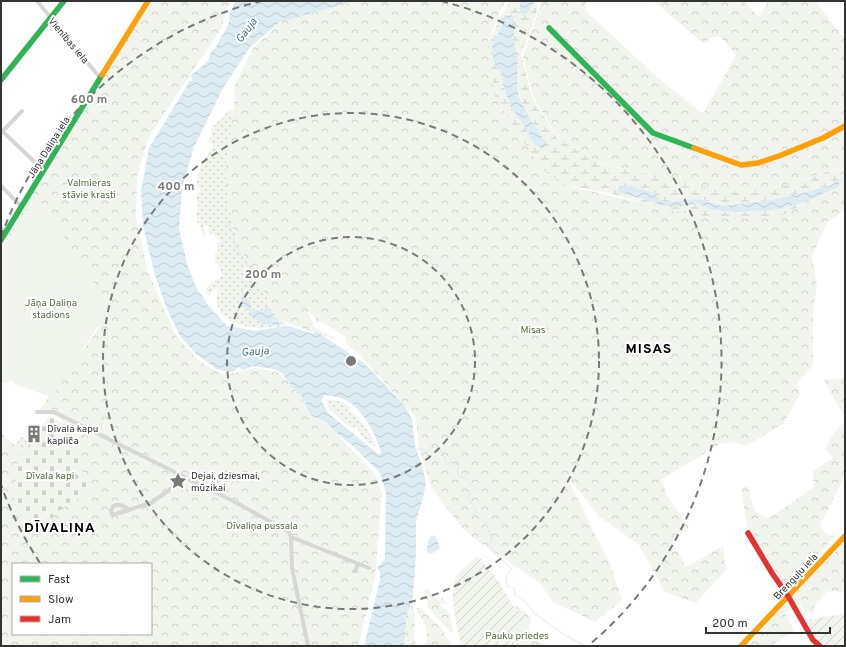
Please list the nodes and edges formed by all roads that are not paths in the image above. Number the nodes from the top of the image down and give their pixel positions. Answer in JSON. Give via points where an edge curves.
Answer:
{"nodes":[{"id":1,"x":37,"y":1,"type":"edge"},
{"id":2,"x":64,"y":1,"type":"edge"},
{"id":3,"x":148,"y":1,"type":"edge"},
{"id":4,"x":51,"y":18,"type":"junction"},
{"id":5,"x":549,"y":28,"type":"dead end"},
{"id":6,"x":101,"y":79,"type":"junction"},
{"id":7,"x":1,"y":80,"type":"edge"},
{"id":8,"x":22,"y":111,"type":"dead end"},
{"id":9,"x":845,"y":126,"type":"edge"},
{"id":10,"x":2,"y":131,"type":"edge"},
{"id":11,"x":44,"y":171,"type":"junction"},
{"id":12,"x":1,"y":186,"type":"edge"},
{"id":13,"x":22,"y":207,"type":"junction"},
{"id":14,"x":3,"y":230,"type":"edge"},
{"id":15,"x":1,"y":240,"type":"edge"},
{"id":16,"x":37,"y":412,"type":"dead end"},
{"id":17,"x":180,"y":475,"type":"junction"},
{"id":18,"x":186,"y":478,"type":"junction"},
{"id":19,"x":174,"y":487,"type":"junction"},
{"id":20,"x":129,"y":510,"type":"dead end"},
{"id":21,"x":748,"y":533,"type":"dead end"},
{"id":22,"x":845,"y":536,"type":"edge"},
{"id":23,"x":291,"y":537,"type":"junction"},
{"id":24,"x":358,"y":564,"type":"junction"},
{"id":25,"x":369,"y":568,"type":"dead end"},
{"id":26,"x":355,"y":571,"type":"dead end"},
{"id":27,"x":788,"y":596,"type":"junction"},
{"id":28,"x":308,"y":646,"type":"edge"},
{"id":29,"x":741,"y":646,"type":"edge"},
{"id":30,"x":820,"y":646,"type":"edge"}],
"edges":[{"from":1,"to":4,"type":"street","name":"Vienības iela"},
{"from":2,"to":4,"type":"street"},
{"from":3,"to":6,"type":"street","name":"Jāņa Daliņa iela"},
{"from":4,"to":6,"type":"street","name":"Vienības iela"},
{"from":4,"to":7,"type":"street"},
{"from":5,"to":9,"type":"street","via":[[653,133],[741,165],[779,156]]},
{"from":6,"to":11,"type":"street","name":"Jāņa Daliņa iela"},
{"from":8,"to":10,"type":"street"},
{"from":10,"to":11,"type":"street"},
{"from":11,"to":13,"type":"street","name":"Jāņa Daliņa iela"},
{"from":12,"to":13,"type":"street"},
{"from":13,"to":14,"type":"street","name":"Jāņa Daliņa iela"},
{"from":14,"to":15,"type":"street","name":"Jāņa Daliņa iela"},
{"from":16,"to":17,"type":"street","via":[[54,412]]},
{"from":17,"to":18,"type":"street"},
{"from":17,"to":19,"type":"street"},
{"from":18,"to":19,"type":"street"},
{"from":18,"to":23,"type":"street","via":[[249,509],[289,532]]},
{"from":19,"to":20,"type":"street","via":[[151,503]]},
{"from":21,"to":27,"type":"street"},
{"from":22,"to":27,"type":"street","name":"Brenguļu iela"},
{"from":23,"to":24,"type":"street"},
{"from":23,"to":28,"type":"street","via":[[292,568]]},
{"from":24,"to":25,"type":"street"},
{"from":24,"to":26,"type":"street"},
{"from":27,"to":29,"type":"street","name":"Brenguļu iela"},
{"from":27,"to":30,"type":"street"}]}
